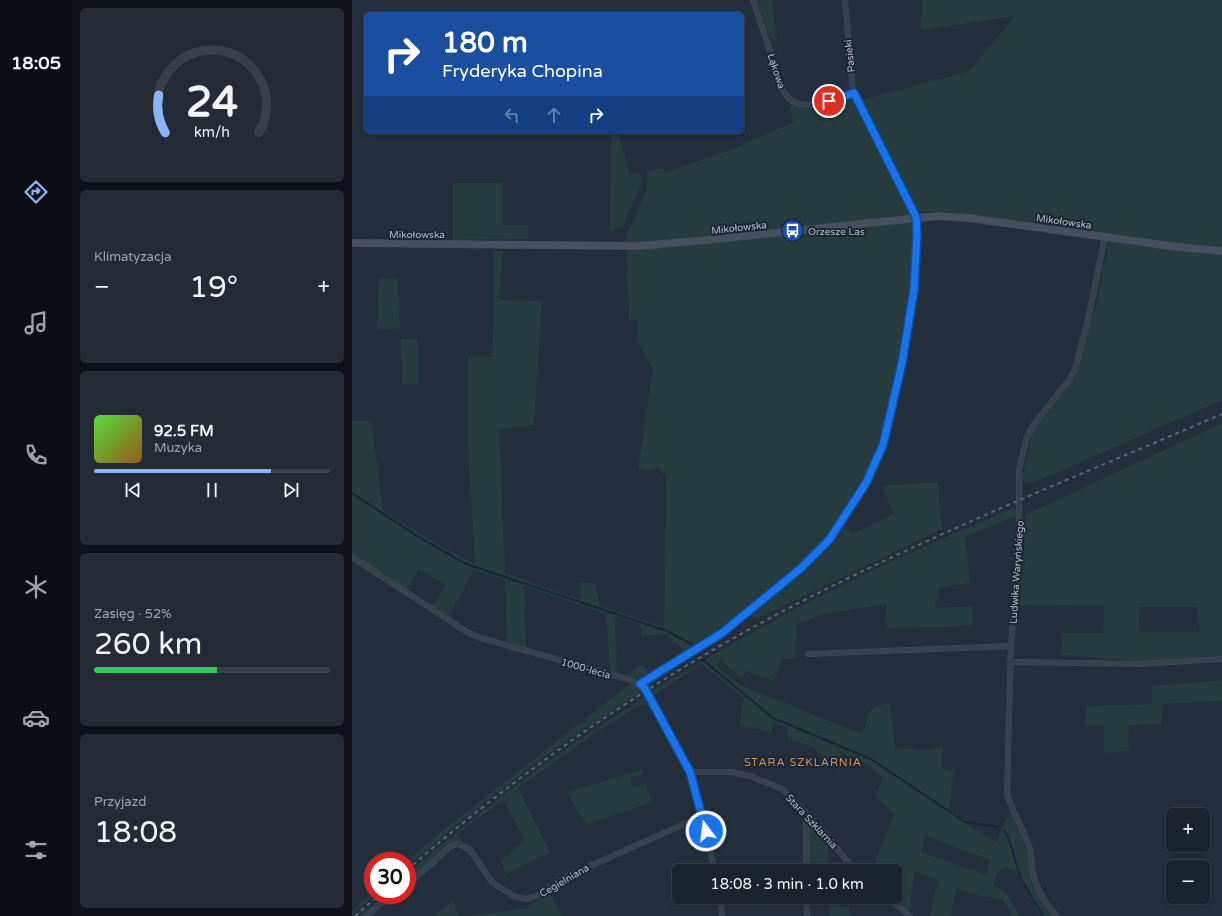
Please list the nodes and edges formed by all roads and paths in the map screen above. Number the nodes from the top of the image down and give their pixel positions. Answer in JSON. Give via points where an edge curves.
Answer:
{"nodes":[{"id":1,"x":753,"y":0,"type":"edge"},
{"id":2,"x":845,"y":0,"type":"edge"},
{"id":3,"x":854,"y":93,"type":"junction"},
{"id":4,"x":916,"y":217,"type":"junction"},
{"id":5,"x":1105,"y":237,"type":"junction"},
{"id":6,"x":352,"y":243,"type":"edge"},
{"id":7,"x":1222,"y":251,"type":"edge"},
{"id":8,"x":352,"y":557,"type":"edge"},
{"id":9,"x":1010,"y":646,"type":"junction"},
{"id":10,"x":808,"y":654,"type":"dead end"},
{"id":11,"x":1222,"y":658,"type":"edge"},
{"id":12,"x":1010,"y":662,"type":"junction"},
{"id":13,"x":640,"y":684,"type":"junction"},
{"id":14,"x":690,"y":772,"type":"junction"},
{"id":15,"x":806,"y":814,"type":"junction"},
{"id":16,"x":702,"y":816,"type":"junction"},
{"id":17,"x":714,"y":864,"type":"edge"},
{"id":18,"x":806,"y":864,"type":"edge"},
{"id":19,"x":850,"y":864,"type":"edge"},
{"id":20,"x":416,"y":877,"type":"edge"},
{"id":21,"x":381,"y":904,"type":"edge"},
{"id":22,"x":721,"y":904,"type":"edge"},
{"id":23,"x":806,"y":904,"type":"edge"},
{"id":24,"x":895,"y":904,"type":"edge"},
{"id":25,"x":366,"y":916,"type":"edge"},
{"id":26,"x":722,"y":916,"type":"edge"},
{"id":27,"x":807,"y":916,"type":"edge"},
{"id":28,"x":910,"y":916,"type":"edge"},
{"id":29,"x":1057,"y":916,"type":"edge"}],
"edges":[{"from":1,"to":3,"type":"street","name":"Łąkowa","via":[[783,90],[791,101],[808,106]]},
{"from":2,"to":3,"type":"street","name":"Pasieki"},
{"from":3,"to":4,"type":"street","name":"Pasieki"},
{"from":4,"to":5,"type":"main road","name":"Mikołowska","via":[[969,218]]},
{"from":4,"to":6,"type":"main road","name":"Mikołowska","via":[[651,245]]},
{"from":4,"to":13,"type":"street","via":[[914,290],[902,363],[880,456],[863,488],[829,540],[800,569],[722,633]]},
{"from":5,"to":7,"type":"main road","name":"Mikołowska"},
{"from":5,"to":9,"type":"street","name":"Ludwika Waryńskiego","via":[[1075,369],[1034,424],[1022,453],[1019,476],[1019,536]]},
{"from":8,"to":13,"type":"street","name":"1000-lecia","via":[[467,632]]},
{"from":9,"to":10,"type":"street"},
{"from":9,"to":12,"type":"street","name":"Ludwika Waryńskiego"},
{"from":11,"to":12,"type":"street","via":[[1138,664]]},
{"from":12,"to":29,"type":"street","name":"Ludwika Waryńskiego","via":[[1007,792],[1011,809],[1030,850],[1039,891]]},
{"from":13,"to":14,"type":"street"},
{"from":14,"to":15,"type":"street","name":"Stara Szklarnia","via":[[732,772],[768,782],[782,789]]},
{"from":14,"to":16,"type":"street"},
{"from":15,"to":18,"type":"street"},
{"from":15,"to":19,"type":"street","name":"Stara Szklarnia","via":[[836,845]]},
{"from":16,"to":17,"type":"street"},
{"from":16,"to":20,"type":"street","name":"Cegielniana","via":[[570,875],[536,896],[526,899],[515,897],[492,882],[470,850],[459,844],[448,848]]},
{"from":21,"to":25,"type":"street"},
{"from":22,"to":26,"type":"street"},
{"from":23,"to":27,"type":"street"},
{"from":24,"to":28,"type":"street"}]}
